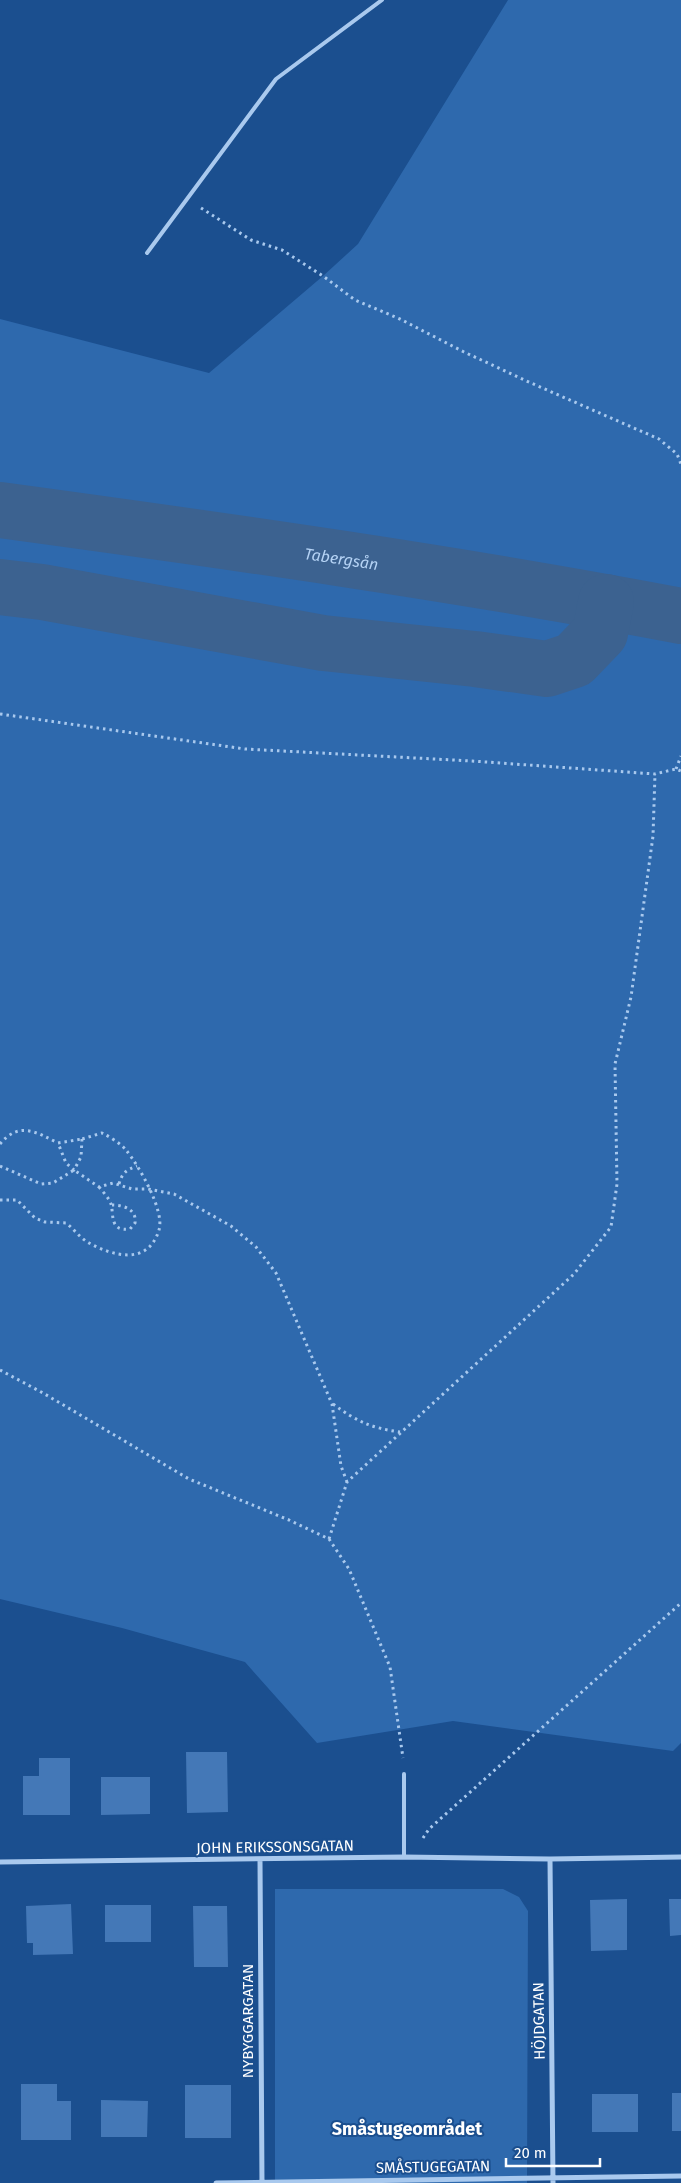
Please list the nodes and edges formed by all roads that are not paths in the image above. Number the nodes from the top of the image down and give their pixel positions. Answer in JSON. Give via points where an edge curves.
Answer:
{"nodes":[{"id":1,"x":382,"y":0,"type":"edge"},
{"id":2,"x":147,"y":253,"type":"dead end"},
{"id":3,"x":404,"y":1774,"type":"road end"},
{"id":4,"x":404,"y":1857,"type":"junction"},
{"id":5,"x":681,"y":1857,"type":"edge"},
{"id":6,"x":550,"y":1859,"type":"junction"},
{"id":7,"x":260,"y":1860,"type":"junction"},
{"id":8,"x":0,"y":1862,"type":"edge"},
{"id":9,"x":681,"y":2176,"type":"edge"},
{"id":10,"x":553,"y":2180,"type":"edge"},
{"id":11,"x":216,"y":2183,"type":"edge"},
{"id":12,"x":262,"y":2183,"type":"edge"}],
"edges":[{"from":1,"to":2,"type":"lane","via":[[276,79]]},
{"from":3,"to":4,"type":"lane"},
{"from":4,"to":6,"type":"street","name":"JOHN ERIKSSONSGATAN"},
{"from":4,"to":7,"type":"street","name":"JOHN ERIKSSONSGATAN"},
{"from":5,"to":6,"type":"street","name":"JOHN ERIKSSONSGATAN"},
{"from":6,"to":10,"type":"street","name":"HÖJDGATAN"},
{"from":7,"to":8,"type":"street","name":"JOHN ERIKSSONSGATAN"},
{"from":7,"to":12,"type":"street","name":"NYBYGGARGATAN"},
{"from":9,"to":10,"type":"street","name":"SMÅSTUGEGATAN"},
{"from":10,"to":12,"type":"street","name":"SMÅSTUGEGATAN"},
{"from":11,"to":12,"type":"street","name":"SMÅSTUGEGATAN"}]}
